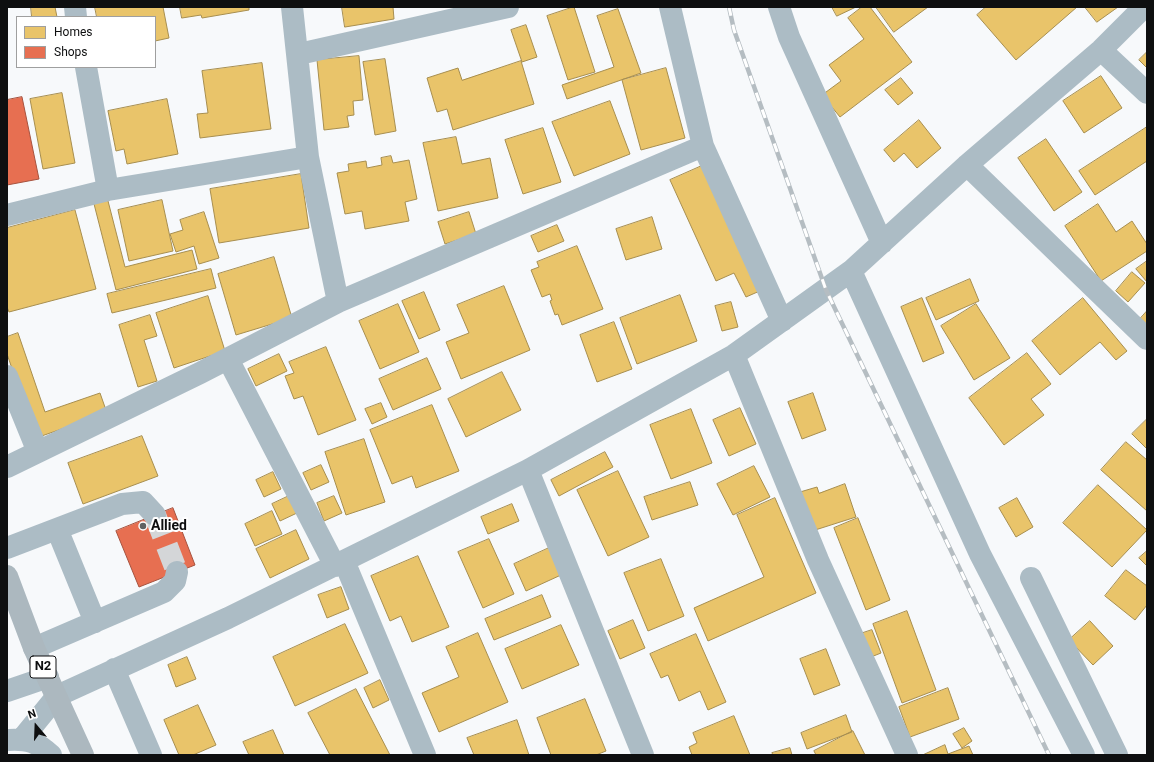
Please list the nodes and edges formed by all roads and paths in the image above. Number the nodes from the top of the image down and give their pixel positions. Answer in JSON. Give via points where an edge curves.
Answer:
{"nodes":[{"id":1,"x":292,"y":7,"type":"edge"},
{"id":2,"x":508,"y":7,"type":"edge"},
{"id":3,"x":670,"y":7,"type":"edge"},
{"id":4,"x":779,"y":7,"type":"edge"},
{"id":5,"x":1144,"y":7,"type":"edge"},
{"id":6,"x":1101,"y":50,"type":"junction"},
{"id":7,"x":299,"y":54,"type":"junction"},
{"id":8,"x":86,"y":68,"type":"edge"},
{"id":9,"x":1147,"y":93,"type":"edge"},
{"id":10,"x":703,"y":146,"type":"junction"},
{"id":11,"x":308,"y":157,"type":"junction"},
{"id":12,"x":967,"y":164,"type":"junction"},
{"id":13,"x":108,"y":190,"type":"junction"},
{"id":14,"x":7,"y":215,"type":"edge"},
{"id":15,"x":882,"y":243,"type":"junction"},
{"id":16,"x":851,"y":271,"type":"junction"},
{"id":17,"x":338,"y":302,"type":"junction"},
{"id":18,"x":782,"y":321,"type":"junction"},
{"id":19,"x":1147,"y":339,"type":"edge"},
{"id":20,"x":734,"y":355,"type":"junction"},
{"id":21,"x":228,"y":359,"type":"junction"},
{"id":22,"x":7,"y":376,"type":"edge"},
{"id":23,"x":38,"y":452,"type":"junction"},
{"id":24,"x":7,"y":466,"type":"edge"},
{"id":25,"x":528,"y":470,"type":"junction"},
{"id":26,"x":155,"y":515,"type":"tunnel mouth"},
{"id":27,"x":57,"y":529,"type":"junction"},
{"id":28,"x":7,"y":548,"type":"edge"},
{"id":29,"x":339,"y":563,"type":"junction"},
{"id":30,"x":177,"y":572,"type":"dead end"},
{"id":31,"x":7,"y":576,"type":"edge"},
{"id":32,"x":1032,"y":578,"type":"dead end"},
{"id":33,"x":95,"y":622,"type":"junction"},
{"id":34,"x":34,"y":648,"type":"junction"},
{"id":35,"x":114,"y":669,"type":"junction"},
{"id":36,"x":48,"y":677,"type":"junction"},
{"id":37,"x":7,"y":691,"type":"edge"},
{"id":38,"x":57,"y":696,"type":"junction"},
{"id":39,"x":15,"y":740,"type":"edge"},
{"id":40,"x":51,"y":755,"type":"edge"},
{"id":41,"x":83,"y":755,"type":"edge"},
{"id":42,"x":151,"y":755,"type":"edge"},
{"id":43,"x":425,"y":755,"type":"edge"},
{"id":44,"x":643,"y":755,"type":"edge"},
{"id":45,"x":907,"y":755,"type":"edge"},
{"id":46,"x":1084,"y":755,"type":"edge"},
{"id":47,"x":1117,"y":755,"type":"edge"}],
"edges":[{"from":1,"to":7,"type":"street"},
{"from":2,"to":7,"type":"street"},
{"from":3,"to":10,"type":"street"},
{"from":4,"to":15,"type":"street","via":[[789,37]]},
{"from":5,"to":6,"type":"street"},
{"from":6,"to":9,"type":"street"},
{"from":6,"to":12,"type":"street"},
{"from":7,"to":11,"type":"street"},
{"from":8,"to":13,"type":"street"},
{"from":10,"to":17,"type":"street"},
{"from":10,"to":18,"type":"street"},
{"from":11,"to":13,"type":"street"},
{"from":11,"to":17,"type":"street"},
{"from":12,"to":15,"type":"street"},
{"from":12,"to":19,"type":"street"},
{"from":13,"to":14,"type":"street"},
{"from":15,"to":16,"type":"street"},
{"from":16,"to":18,"type":"street"},
{"from":16,"to":46,"type":"street","via":[[980,554]]},
{"from":17,"to":21,"type":"street"},
{"from":18,"to":20,"type":"street"},
{"from":20,"to":25,"type":"street"},
{"from":20,"to":45,"type":"street","via":[[818,560]]},
{"from":21,"to":23,"type":"street"},
{"from":21,"to":29,"type":"street"},
{"from":22,"to":23,"type":"street"},
{"from":23,"to":24,"type":"street"},
{"from":25,"to":29,"type":"street"},
{"from":25,"to":44,"type":"street"},
{"from":26,"to":27,"type":"street","via":[[143,502],[122,504]]},
{"from":27,"to":28,"type":"street"},
{"from":27,"to":33,"type":"street"},
{"from":29,"to":35,"type":"street","via":[[228,618]]},
{"from":29,"to":43,"type":"street"},
{"from":30,"to":33,"type":"street","via":[[175,581],[164,592]]},
{"from":31,"to":34,"type":"highway","number":"N2"},
{"from":32,"to":47,"type":"street"},
{"from":33,"to":34,"type":"street"},
{"from":34,"to":36,"type":"highway","number":"N2"},
{"from":35,"to":38,"type":"street"},
{"from":35,"to":42,"type":"street"},
{"from":36,"to":37,"type":"street"},
{"from":36,"to":38,"type":"highway","number":"N2"},
{"from":38,"to":39,"type":"street"},
{"from":38,"to":41,"type":"highway","number":"N2"},
{"from":39,"to":40,"type":"street","via":[[39,744]]}]}
